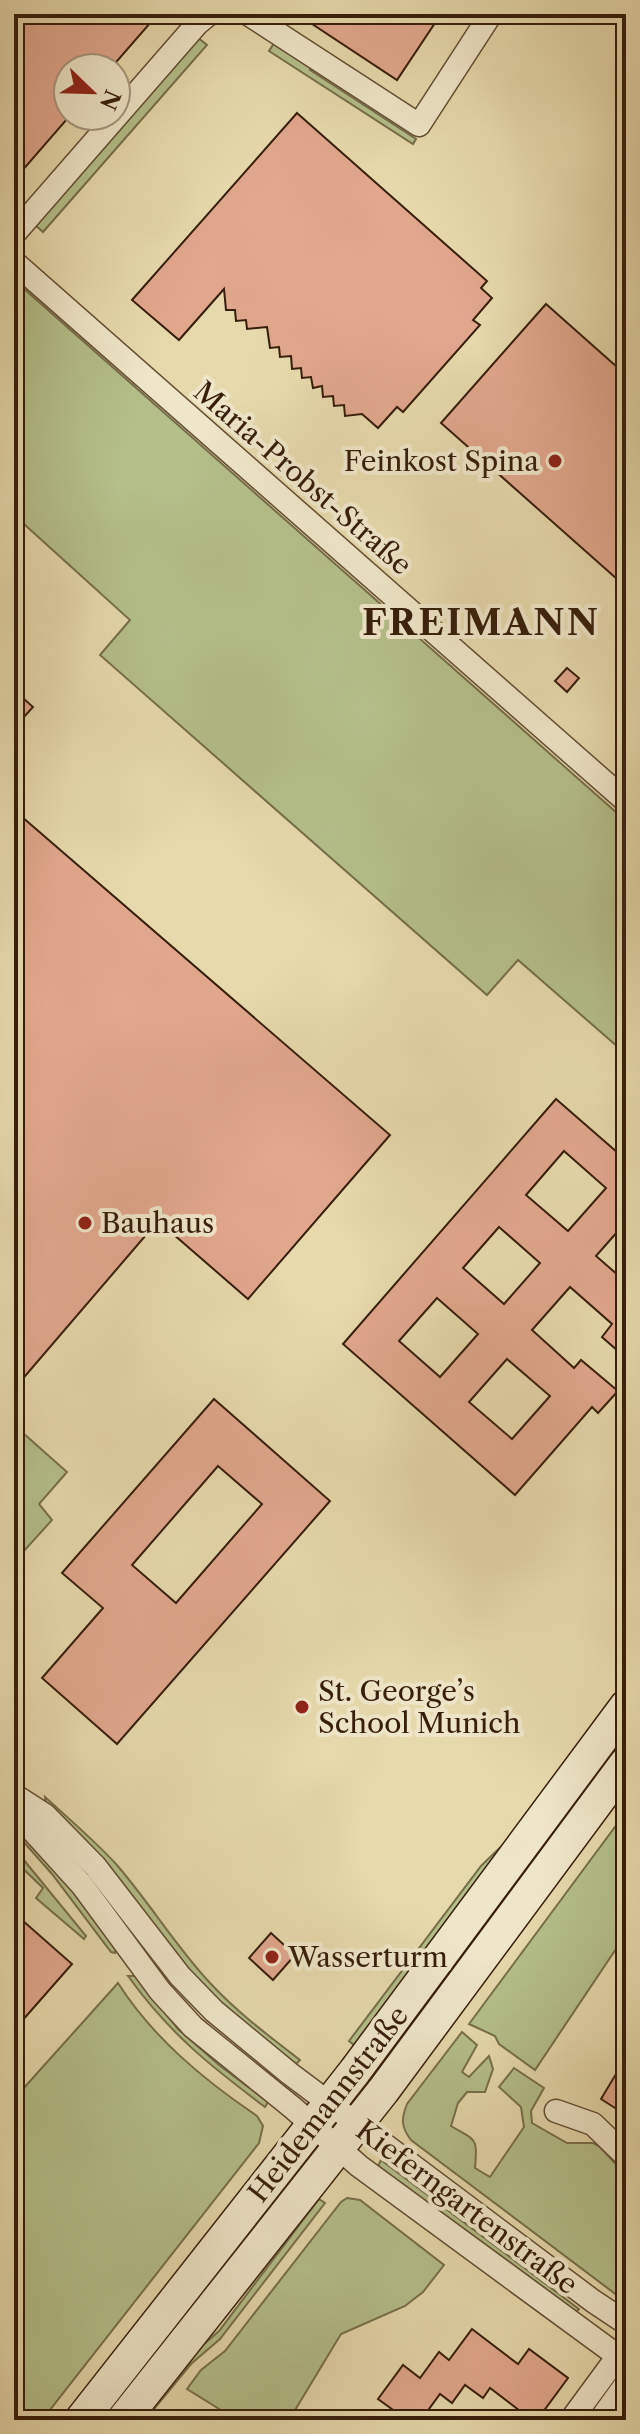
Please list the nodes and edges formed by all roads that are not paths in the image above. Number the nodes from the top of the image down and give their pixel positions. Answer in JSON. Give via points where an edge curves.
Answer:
{"nodes":[{"id":1,"x":209,"y":14,"type":"edge"},
{"id":2,"x":248,"y":14,"type":"edge"},
{"id":3,"x":491,"y":14,"type":"edge"},
{"id":4,"x":14,"y":234,"type":"edge"},
{"id":5,"x":14,"y":262,"type":"edge"},
{"id":6,"x":626,"y":801,"type":"edge"},
{"id":7,"x":626,"y":1706,"type":"edge"},
{"id":8,"x":626,"y":1763,"type":"edge"},
{"id":9,"x":14,"y":1795,"type":"edge"},
{"id":10,"x":14,"y":1810,"type":"edge"},
{"id":11,"x":148,"y":1934,"type":"junction"},
{"id":12,"x":131,"y":1950,"type":"junction"},
{"id":13,"x":556,"y":2111,"type":"dead end"},
{"id":14,"x":322,"y":2114,"type":"junction"},
{"id":15,"x":356,"y":2123,"type":"junction"},
{"id":16,"x":336,"y":2148,"type":"junction"},
{"id":17,"x":626,"y":2156,"type":"edge"},
{"id":18,"x":626,"y":2323,"type":"edge"},
{"id":19,"x":623,"y":2356,"type":"edge"},
{"id":20,"x":626,"y":2384,"type":"edge"},
{"id":21,"x":81,"y":2420,"type":"edge"},
{"id":22,"x":123,"y":2420,"type":"edge"},
{"id":23,"x":571,"y":2420,"type":"edge"},
{"id":24,"x":600,"y":2420,"type":"edge"}],
"edges":[{"from":1,"to":4,"type":"street"},
{"from":2,"to":3,"type":"street","via":[[419,125]]},
{"from":5,"to":6,"type":"street","name":"Maria-Probst-Straße"},
{"from":7,"to":14,"type":"main road","name":"Heidemannstraße"},
{"from":8,"to":15,"type":"main road","name":"Heidemannstraße"},
{"from":9,"to":11,"type":"street","via":[[67,1836]]},
{"from":10,"to":12,"type":"street","via":[[82,1885]]},
{"from":11,"to":12,"type":"street"},
{"from":11,"to":14,"type":"street","via":[[180,1976]]},
{"from":12,"to":14,"type":"street","via":[[193,2027]]},
{"from":13,"to":17,"type":"street","via":[[593,2124]]},
{"from":14,"to":15,"type":"street","name":"Kieferngartenstraße"},
{"from":14,"to":16,"type":"street","name":"Kieferngartenstraße"},
{"from":14,"to":21,"type":"main road","name":"Heidemannstraße"},
{"from":15,"to":16,"type":"main road","name":"Heidemannstraße"},
{"from":15,"to":18,"type":"street","name":"Kieferngartenstraße"},
{"from":16,"to":19,"type":"street","name":"Kieferngartenstraße"},
{"from":16,"to":22,"type":"main road","name":"Heidemannstraße"},
{"from":19,"to":23,"type":"street"},
{"from":20,"to":24,"type":"street"}]}
